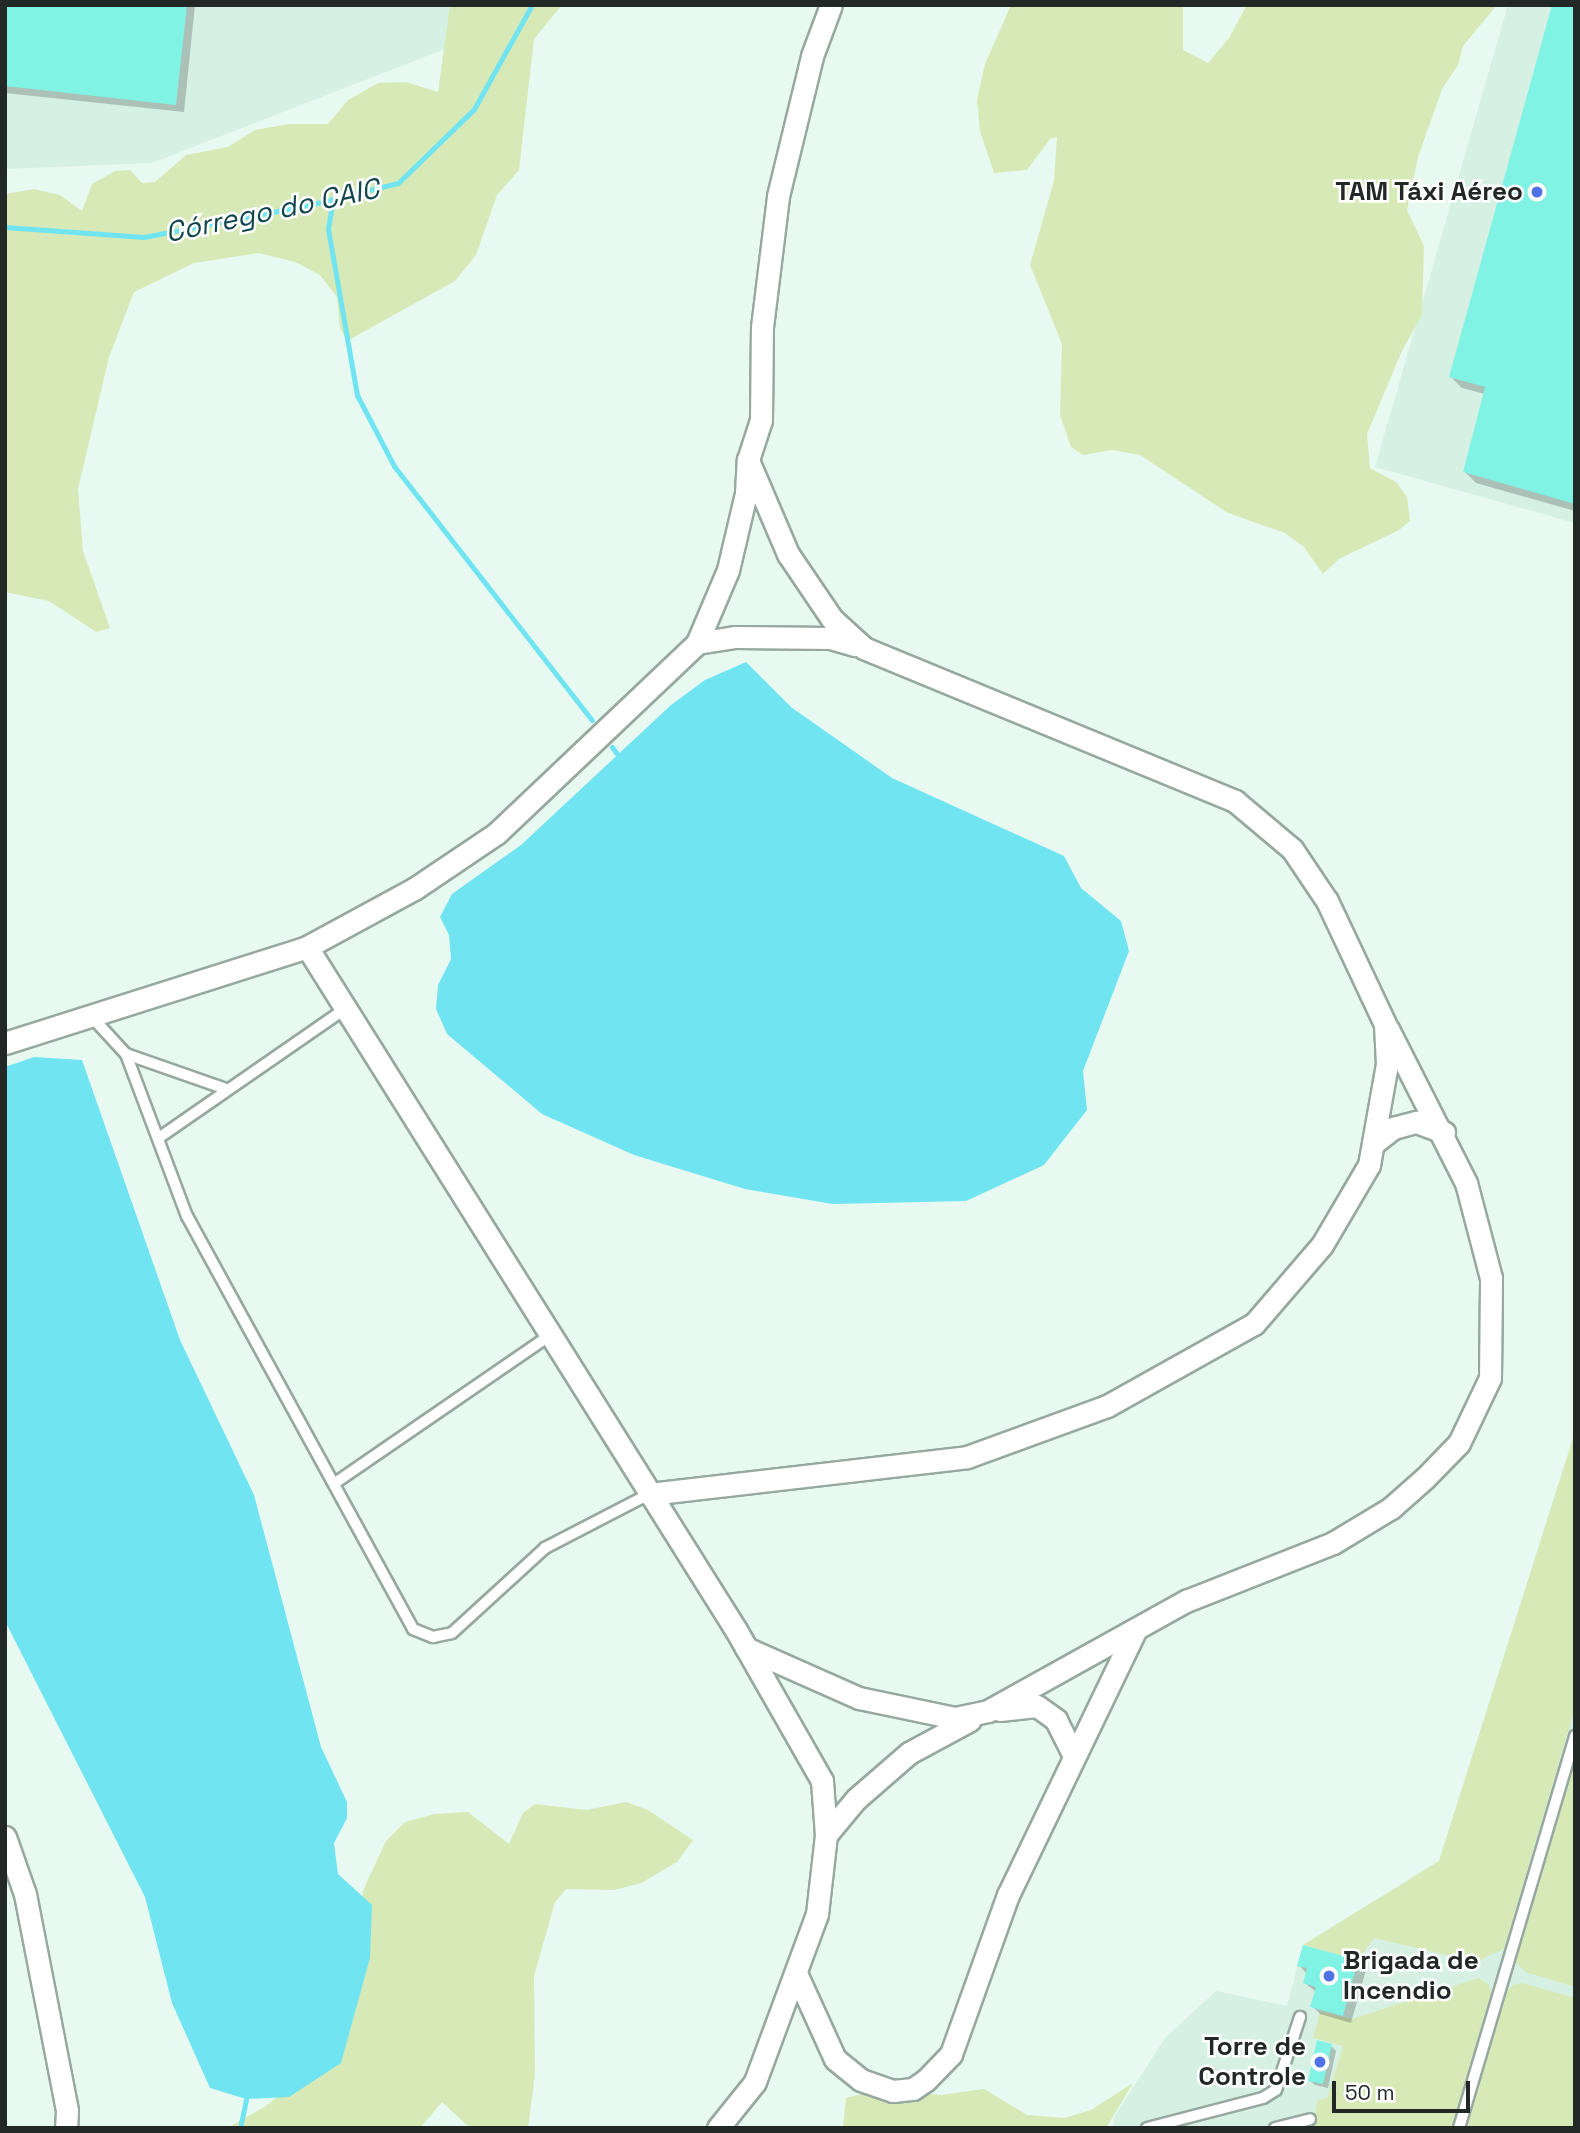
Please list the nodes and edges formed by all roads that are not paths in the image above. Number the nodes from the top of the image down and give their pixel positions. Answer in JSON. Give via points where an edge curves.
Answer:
{"nodes":[{"id":1,"x":831,"y":5,"type":"edge"},
{"id":2,"x":748,"y":460,"type":"junction"},
{"id":3,"x":697,"y":643,"type":"junction"},
{"id":4,"x":864,"y":648,"type":"junction"},
{"id":5,"x":307,"y":947,"type":"junction"},
{"id":6,"x":345,"y":1009,"type":"junction"},
{"id":7,"x":91,"y":1016,"type":"junction"},
{"id":8,"x":1385,"y":1024,"type":"junction"},
{"id":9,"x":5,"y":1043,"type":"edge"},
{"id":10,"x":126,"y":1054,"type":"junction"},
{"id":11,"x":226,"y":1089,"type":"junction"},
{"id":12,"x":1444,"y":1132,"type":"junction"},
{"id":13,"x":160,"y":1137,"type":"junction"},
{"id":14,"x":1374,"y":1143,"type":"junction"},
{"id":15,"x":550,"y":1335,"type":"junction"},
{"id":16,"x":335,"y":1483,"type":"junction"},
{"id":17,"x":649,"y":1494,"type":"junction"},
{"id":18,"x":1135,"y":1631,"type":"junction"},
{"id":19,"x":746,"y":1648,"type":"junction"},
{"id":20,"x":988,"y":1711,"type":"junction"},
{"id":21,"x":1575,"y":1735,"type":"edge"},
{"id":22,"x":1074,"y":1756,"type":"junction"},
{"id":23,"x":825,"y":1835,"type":"junction"},
{"id":24,"x":5,"y":1837,"type":"edge"},
{"id":25,"x":796,"y":1973,"type":"junction"},
{"id":26,"x":1300,"y":2017,"type":"dead end"},
{"id":27,"x":1310,"y":2119,"type":"dead end"},
{"id":28,"x":66,"y":2128,"type":"edge"},
{"id":29,"x":718,"y":2128,"type":"edge"},
{"id":30,"x":1147,"y":2128,"type":"edge"},
{"id":31,"x":1275,"y":2128,"type":"edge"},
{"id":32,"x":1459,"y":2128,"type":"edge"}],
"edges":[{"from":1,"to":2,"type":"street","via":[[812,56],[778,196],[762,327],[761,419]]},
{"from":2,"to":3,"type":"street","via":[[746,493],[728,570]]},
{"from":2,"to":4,"type":"street","via":[[788,554],[832,619]]},
{"from":3,"to":4,"type":"street","via":[[736,637],[831,638]]},
{"from":3,"to":5,"type":"street","via":[[497,833],[414,889]]},
{"from":4,"to":8,"type":"street","via":[[1235,801],[1292,849],[1307,869]]},
{"from":5,"to":6,"type":"street"},
{"from":5,"to":7,"type":"street"},
{"from":6,"to":11,"type":"lane"},
{"from":6,"to":15,"type":"street"},
{"from":7,"to":9,"type":"street"},
{"from":7,"to":10,"type":"lane"},
{"from":8,"to":12,"type":"street"},
{"from":8,"to":14,"type":"street","via":[[1387,1064]]},
{"from":10,"to":11,"type":"lane"},
{"from":10,"to":13,"type":"lane"},
{"from":11,"to":13,"type":"lane"},
{"from":12,"to":14,"type":"street","via":[[1416,1122],[1393,1129]]},
{"from":12,"to":18,"type":"street","via":[[1466,1183],[1491,1278],[1490,1378],[1460,1443],[1391,1508],[1333,1543],[1259,1569]]},
{"from":13,"to":16,"type":"lane","via":[[187,1216]]},
{"from":14,"to":17,"type":"street","via":[[1369,1165],[1322,1245],[1254,1324],[1107,1406],[967,1457]]},
{"from":15,"to":16,"type":"lane"},
{"from":15,"to":17,"type":"street"},
{"from":16,"to":17,"type":"lane","via":[[413,1629],[433,1637],[452,1633],[545,1548]]},
{"from":17,"to":19,"type":"street"},
{"from":18,"to":20,"type":"street"},
{"from":18,"to":22,"type":"street"},
{"from":19,"to":20,"type":"street","via":[[859,1698],[955,1718]]},
{"from":19,"to":23,"type":"street","via":[[822,1782]]},
{"from":20,"to":22,"type":"street","via":[[1037,1706],[1056,1720]]},
{"from":20,"to":23,"type":"street","via":[[909,1753],[856,1799]]},
{"from":21,"to":32,"type":"lane"},
{"from":22,"to":25,"type":"street","via":[[1009,1895],[951,2054],[926,2080],[913,2089],[894,2091],[861,2080],[835,2059]]},
{"from":23,"to":25,"type":"street","via":[[817,1914]]},
{"from":24,"to":28,"type":"street","via":[[25,1894],[67,2111]]},
{"from":25,"to":29,"type":"street","via":[[755,2082]]},
{"from":26,"to":30,"type":"lane","via":[[1276,2090],[1263,2098]]},
{"from":27,"to":31,"type":"lane"}]}
